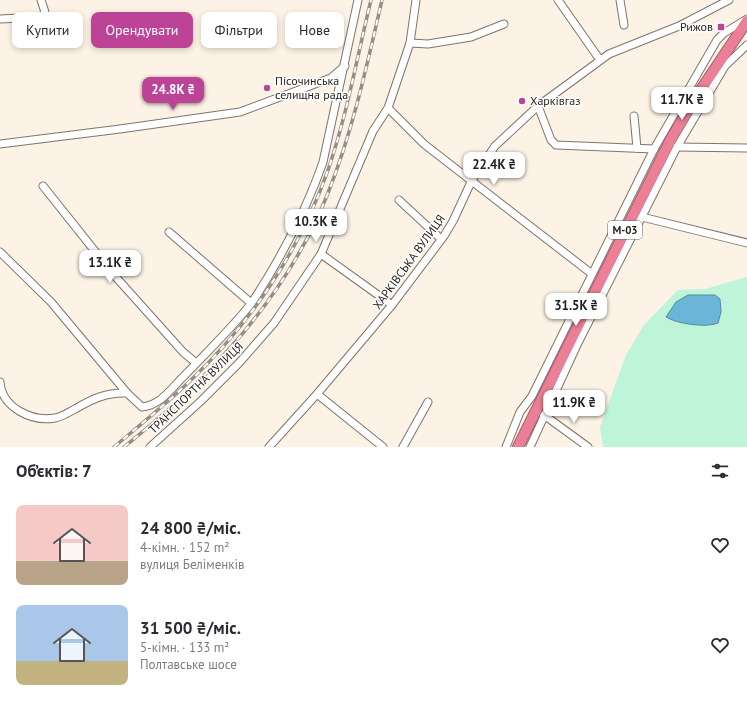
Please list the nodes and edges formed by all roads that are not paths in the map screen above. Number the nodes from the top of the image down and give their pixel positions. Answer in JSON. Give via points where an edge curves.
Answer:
{"nodes":[{"id":1,"x":42,"y":0,"type":"edge"},
{"id":2,"x":358,"y":0,"type":"edge"},
{"id":3,"x":416,"y":0,"type":"edge"},
{"id":4,"x":558,"y":0,"type":"edge"},
{"id":5,"x":620,"y":0,"type":"edge"},
{"id":6,"x":729,"y":0,"type":"edge"},
{"id":7,"x":0,"y":19,"type":"edge"},
{"id":8,"x":747,"y":20,"type":"edge"},
{"id":9,"x":504,"y":24,"type":"dead end"},
{"id":10,"x":624,"y":25,"type":"dead end"},
{"id":11,"x":410,"y":43,"type":"junction"},
{"id":12,"x":747,"y":45,"type":"edge"},
{"id":13,"x":600,"y":60,"type":"junction"},
{"id":14,"x":345,"y":66,"type":"junction"},
{"id":15,"x":538,"y":106,"type":"junction"},
{"id":16,"x":388,"y":108,"type":"junction"},
{"id":17,"x":634,"y":116,"type":"dead end"},
{"id":18,"x":0,"y":144,"type":"edge"},
{"id":19,"x":677,"y":147,"type":"junction"},
{"id":20,"x":637,"y":148,"type":"junction"},
{"id":21,"x":747,"y":148,"type":"edge"},
{"id":22,"x":654,"y":149,"type":"junction"},
{"id":23,"x":472,"y":180,"type":"junction"},
{"id":24,"x":43,"y":186,"type":"dead end"},
{"id":25,"x":399,"y":200,"type":"dead end"},
{"id":26,"x":642,"y":216,"type":"junction"},
{"id":27,"x":169,"y":232,"type":"dead end"},
{"id":28,"x":441,"y":239,"type":"junction"},
{"id":29,"x":747,"y":243,"type":"edge"},
{"id":30,"x":0,"y":252,"type":"edge"},
{"id":31,"x":321,"y":254,"type":"junction"},
{"id":32,"x":592,"y":274,"type":"junction"},
{"id":33,"x":251,"y":303,"type":"junction"},
{"id":34,"x":392,"y":305,"type":"junction"},
{"id":35,"x":196,"y":364,"type":"junction"},
{"id":36,"x":0,"y":382,"type":"edge"},
{"id":37,"x":127,"y":393,"type":"junction"},
{"id":38,"x":318,"y":394,"type":"junction"},
{"id":39,"x":428,"y":402,"type":"dead end"},
{"id":40,"x":544,"y":415,"type":"junction"},
{"id":41,"x":150,"y":447,"type":"edge"},
{"id":42,"x":269,"y":447,"type":"edge"},
{"id":43,"x":383,"y":447,"type":"edge"},
{"id":44,"x":404,"y":447,"type":"edge"},
{"id":45,"x":506,"y":447,"type":"edge"},
{"id":46,"x":518,"y":447,"type":"edge"},
{"id":47,"x":530,"y":447,"type":"edge"},
{"id":48,"x":588,"y":447,"type":"edge"}],
"edges":[{"from":1,"to":7,"type":"street","via":[[45,12],[41,17]]},
{"from":2,"to":14,"type":"street","name":"ТРАНСПОРТНА ВУЛИЦЯ"},
{"from":3,"to":11,"type":"street","name":"ТРАНСПОРТНА ВУЛИЦЯ"},
{"from":4,"to":13,"type":"street"},
{"from":5,"to":10,"type":"street"},
{"from":6,"to":13,"type":"street","name":"ХАРКІВСЬКА ВУЛИЦЯ","via":[[679,26],[627,46]]},
{"from":8,"to":22,"type":"street","via":[[717,40]]},
{"from":8,"to":46,"type":"highway","number":"М-03","via":[[670,141]]},
{"from":9,"to":11,"type":"street","via":[[471,37],[428,44]]},
{"from":11,"to":16,"type":"street","name":"ТРАНСПОРТНА ВУЛИЦЯ"},
{"from":12,"to":19,"type":"street","via":[[725,66]]},
{"from":13,"to":15,"type":"street","name":"ХАРКІВСЬКА ВУЛИЦЯ"},
{"from":14,"to":18,"type":"street","via":[[331,78],[240,112]]},
{"from":14,"to":33,"type":"street","name":"ТРАНСПОРТНА ВУЛИЦЯ","via":[[315,186],[297,226]]},
{"from":15,"to":20,"type":"street","via":[[551,140],[556,145]]},
{"from":15,"to":23,"type":"street","name":"ХАРКІВСЬКА ВУЛИЦЯ","via":[[495,146]]},
{"from":16,"to":23,"type":"street","via":[[424,144]]},
{"from":16,"to":31,"type":"street","name":"ТРАНСПОРТНА ВУЛИЦЯ","via":[[373,131]]},
{"from":17,"to":20,"type":"street"},
{"from":19,"to":21,"type":"street"},
{"from":19,"to":26,"type":"street"},
{"from":20,"to":22,"type":"street"},
{"from":22,"to":32,"type":"street"},
{"from":23,"to":28,"type":"street","name":"ХАРКІВСЬКА ВУЛИЦЯ"},
{"from":23,"to":32,"type":"street"},
{"from":24,"to":35,"type":"street","via":[[114,275]]},
{"from":25,"to":28,"type":"street"},
{"from":26,"to":29,"type":"street"},
{"from":26,"to":40,"type":"street"},
{"from":27,"to":33,"type":"street"},
{"from":28,"to":34,"type":"street","name":"ХАРКІВСЬКА ВУЛИЦЯ"},
{"from":30,"to":37,"type":"street","name":"ТРАНСПОРТНА ВУЛИЦЯ","via":[[51,302]]},
{"from":31,"to":34,"type":"street"},
{"from":31,"to":41,"type":"street","name":"ТРАНСПОРТНА ВУЛИЦЯ","via":[[274,323],[239,363]]},
{"from":32,"to":45,"type":"street","via":[[532,396],[520,412]]},
{"from":33,"to":35,"type":"street","name":"ТРАНСПОРТНА ВУЛИЦЯ","via":[[222,339]]},
{"from":34,"to":38,"type":"street","name":"ХАРКІВСЬКА ВУЛИЦЯ"},
{"from":35,"to":37,"type":"street","name":"ТРАНСПОРТНА ВУЛИЦЯ","via":[[159,402],[151,406],[142,407]]},
{"from":36,"to":37,"type":"street","via":[[6,401],[13,408],[42,419],[57,418],[112,393]]},
{"from":38,"to":42,"type":"street","name":"ХАРКІВСЬКА ВУЛИЦЯ"},
{"from":38,"to":43,"type":"street"},
{"from":39,"to":44,"type":"street"},
{"from":40,"to":47,"type":"street"},
{"from":40,"to":48,"type":"street"}]}
